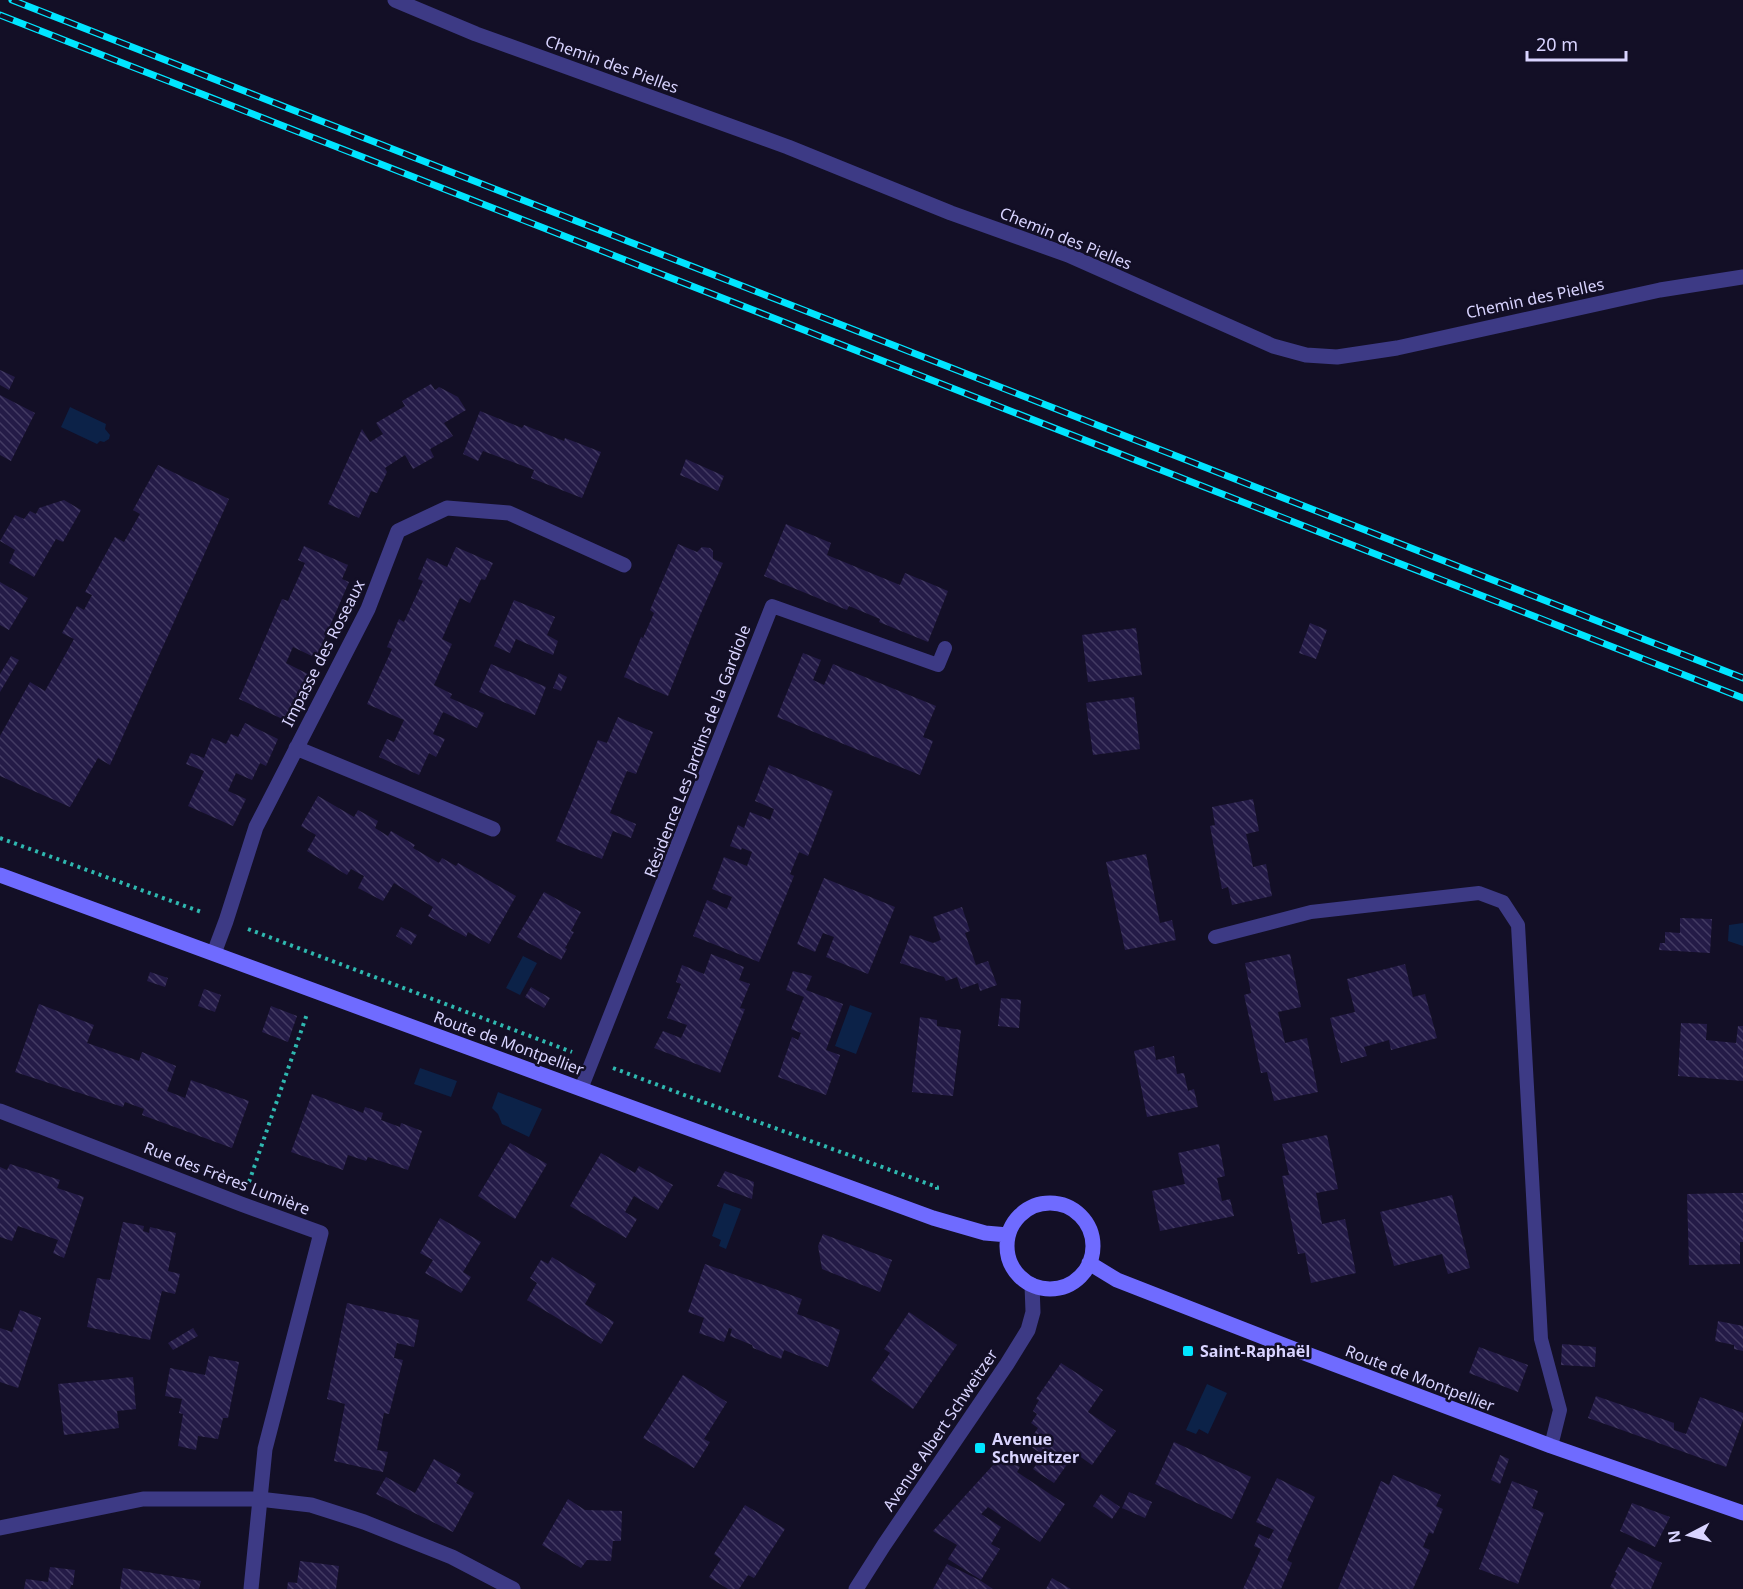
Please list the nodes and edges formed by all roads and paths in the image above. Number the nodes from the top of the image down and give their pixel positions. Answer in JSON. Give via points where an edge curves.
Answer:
{"nodes":[{"id":1,"x":395,"y":0,"type":"edge"},
{"id":2,"x":1743,"y":277,"type":"edge"},
{"id":3,"x":624,"y":565,"type":"dead end"},
{"id":4,"x":945,"y":648,"type":"dead end"},
{"id":5,"x":296,"y":748,"type":"junction"},
{"id":6,"x":493,"y":828,"type":"dead end"},
{"id":7,"x":0,"y":838,"type":"edge"},
{"id":8,"x":0,"y":875,"type":"edge"},
{"id":9,"x":226,"y":921,"type":"junction"},
{"id":10,"x":1215,"y":937,"type":"dead end"},
{"id":11,"x":214,"y":953,"type":"junction"},
{"id":12,"x":315,"y":990,"type":"junction"},
{"id":13,"x":593,"y":1060,"type":"junction"},
{"id":14,"x":581,"y":1089,"type":"junction"},
{"id":15,"x":0,"y":1111,"type":"edge"},
{"id":16,"x":241,"y":1204,"type":"junction"},
{"id":17,"x":933,"y":1218,"type":"junction"},
{"id":18,"x":1008,"y":1235,"type":"junction"},
{"id":19,"x":1089,"y":1263,"type":"junction"},
{"id":20,"x":1032,"y":1285,"type":"junction"},
{"id":21,"x":1551,"y":1446,"type":"junction"},
{"id":22,"x":259,"y":1499,"type":"junction"},
{"id":23,"x":1743,"y":1513,"type":"edge"},
{"id":24,"x":0,"y":1528,"type":"edge"},
{"id":25,"x":251,"y":1589,"type":"edge"},
{"id":26,"x":513,"y":1589,"type":"edge"},
{"id":27,"x":856,"y":1589,"type":"edge"}],
"edges":[{"from":1,"to":2,"type":"street","name":"Chemin des Pielles","via":[[476,34],[788,147],[1068,255],[1273,346],[1306,355],[1337,357],[1397,348],[1660,290]]},
{"from":3,"to":5,"type":"street","name":"Impasse des Roseaux","via":[[509,513],[447,508],[398,531],[368,609]]},
{"from":4,"to":13,"type":"lane","name":"Résidence Les Jardins de la Gardiole","via":[[938,665],[772,606]]},
{"from":5,"to":6,"type":"street","name":"Impasse des Roseaux"},
{"from":5,"to":9,"type":"street","name":"Impasse des Roseaux","via":[[256,827]]},
{"from":7,"to":9,"type":"path"},
{"from":8,"to":11,"type":"main road","name":"Route de Montpellier"},
{"from":9,"to":11,"type":"street","name":"Impasse des Roseaux"},
{"from":9,"to":13,"type":"path"},
{"from":10,"to":21,"type":"lane","via":[[1311,912],[1479,893],[1503,902],[1518,925],[1541,1339],[1560,1410]]},
{"from":11,"to":12,"type":"main road","name":"Route de Montpellier"},
{"from":12,"to":14,"type":"main road","name":"Route de Montpellier"},
{"from":12,"to":16,"type":"path"},
{"from":13,"to":14,"type":"lane","name":"Résidence Les Jardins de la Gardiole"},
{"from":13,"to":17,"type":"path","via":[[937,1187],[938,1205]]},
{"from":14,"to":17,"type":"main road","name":"Route de Montpellier"},
{"from":15,"to":16,"type":"street","name":"Rue des Frères Lumière"},
{"from":16,"to":22,"type":"street","name":"Rue des Frères Lumière","via":[[321,1233],[265,1449]]},
{"from":17,"to":18,"type":"main road","name":"Route de Montpellier","via":[[985,1233]]},
{"from":18,"to":19,"type":"main road","via":[[1016,1220],[1034,1206],[1064,1205],[1087,1224],[1092,1242]]},
{"from":18,"to":20,"type":"main road","via":[[1011,1265]]},
{"from":19,"to":20,"type":"main road","via":[[1077,1279],[1063,1287]]},
{"from":19,"to":21,"type":"main road","name":"Route de Montpellier","via":[[1117,1280]]},
{"from":20,"to":27,"type":"street","name":"Avenue Albert Schweitzer","via":[[1034,1312],[1028,1330]]},
{"from":21,"to":23,"type":"main road","name":"Route de Montpellier"},
{"from":22,"to":24,"type":"street","via":[[143,1499]]},
{"from":22,"to":25,"type":"street"},
{"from":22,"to":26,"type":"street","via":[[311,1505],[364,1521],[452,1557]]}]}
